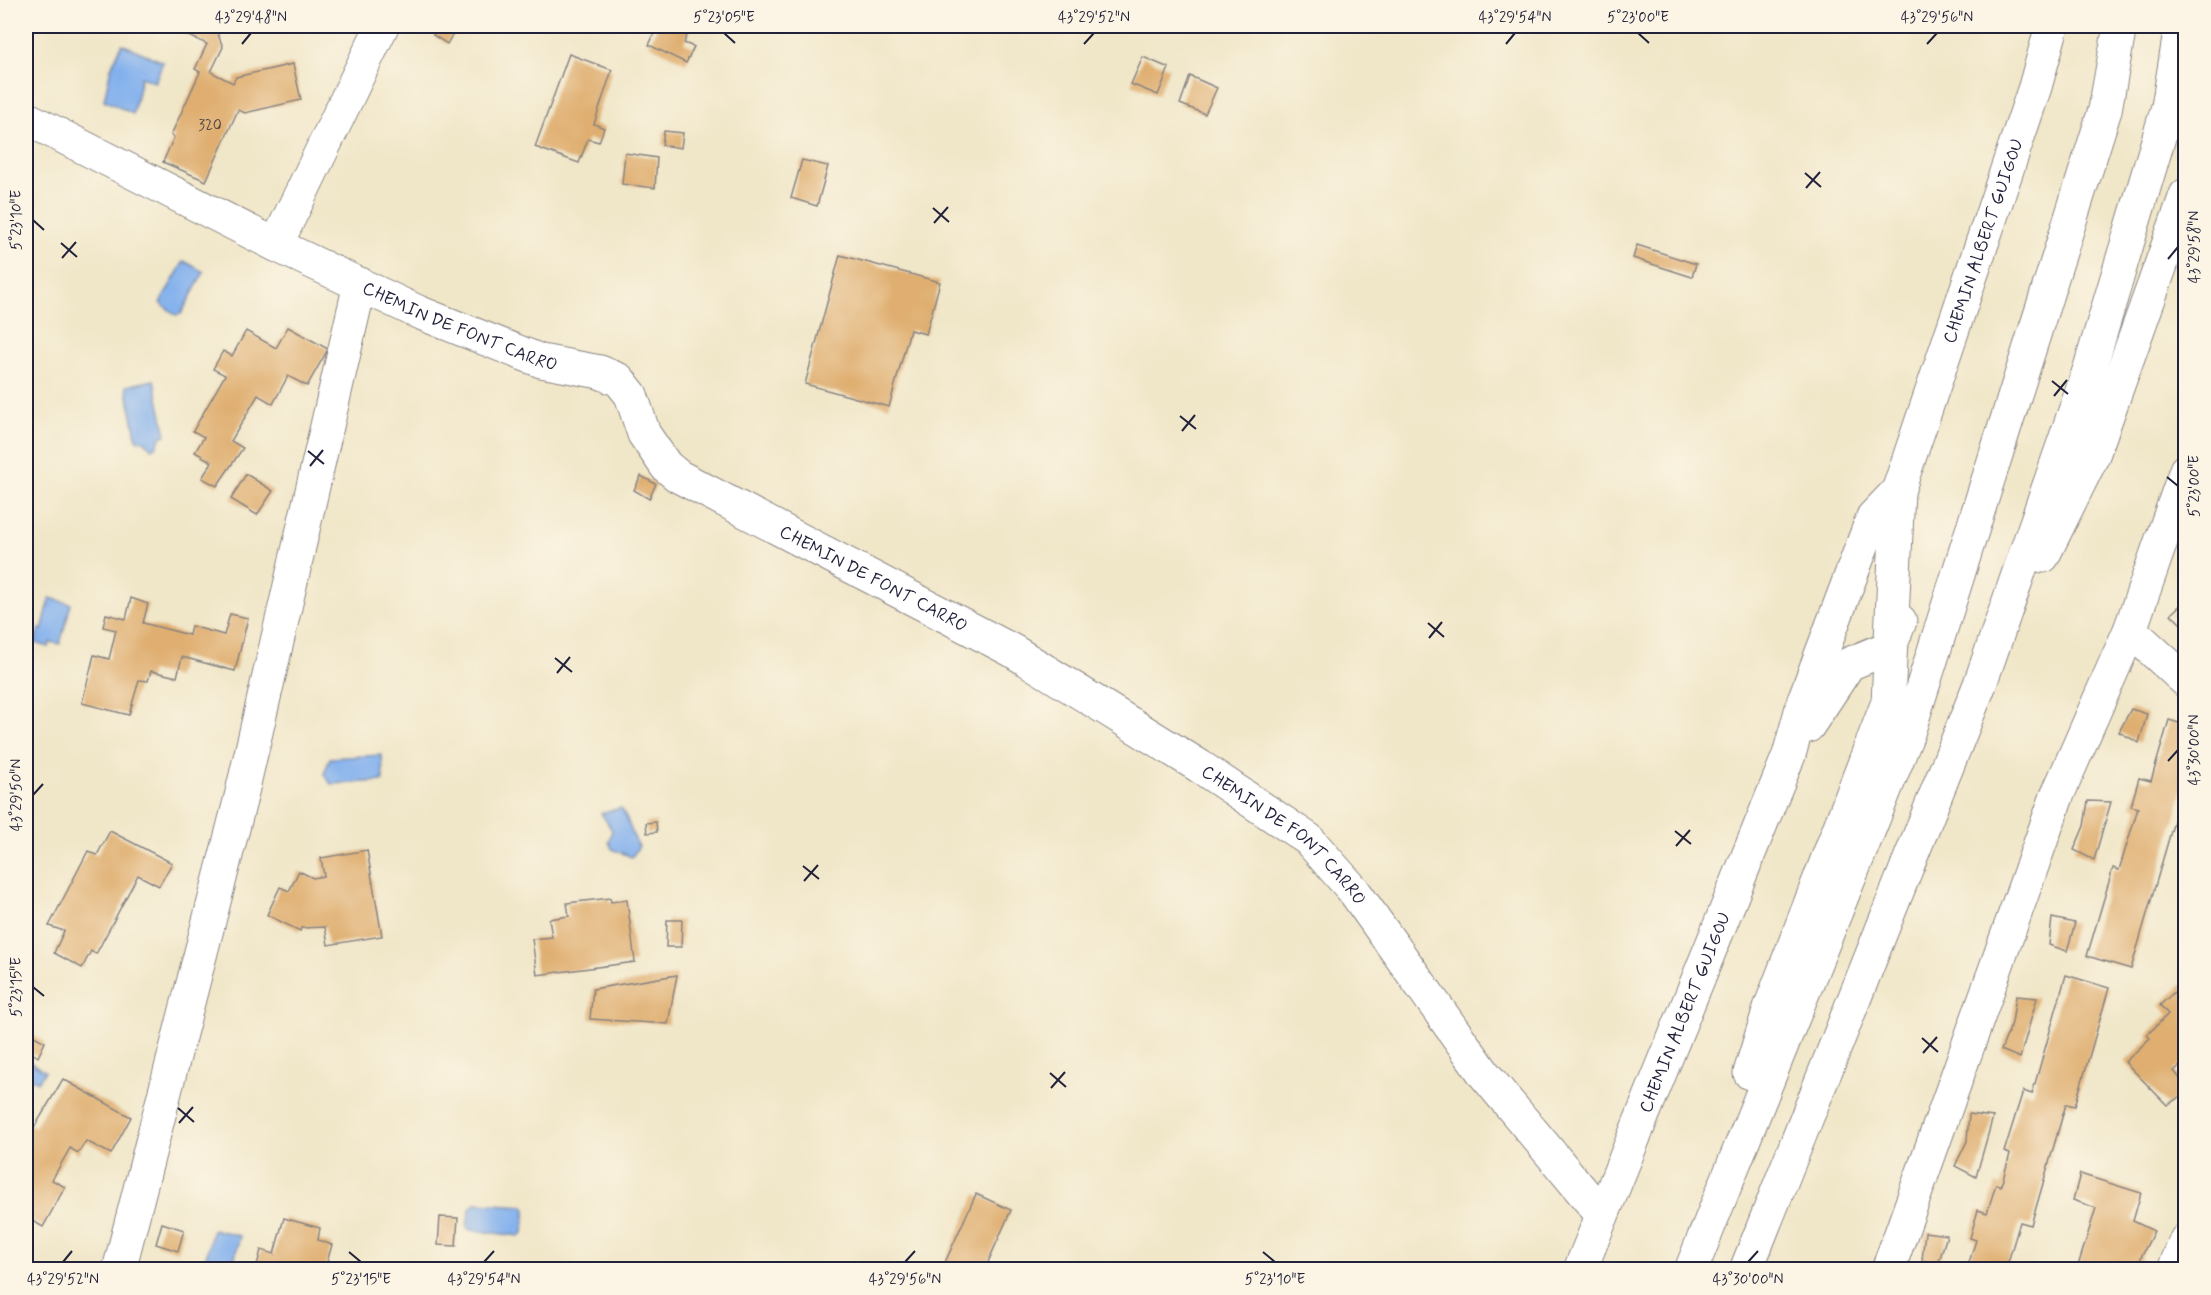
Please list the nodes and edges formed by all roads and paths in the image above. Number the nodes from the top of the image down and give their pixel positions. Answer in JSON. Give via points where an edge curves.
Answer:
{"nodes":[{"id":1,"x":382,"y":26,"type":"edge"},
{"id":2,"x":2052,"y":26,"type":"edge"},
{"id":3,"x":2121,"y":26,"type":"edge"},
{"id":4,"x":2181,"y":26,"type":"edge"},
{"id":5,"x":26,"y":118,"type":"edge"},
{"id":6,"x":2186,"y":195,"type":"edge"},
{"id":7,"x":276,"y":245,"type":"junction"},
{"id":8,"x":360,"y":284,"type":"junction"},
{"id":9,"x":1910,"y":455,"type":"junction"},
{"id":10,"x":2186,"y":470,"type":"edge"},
{"id":11,"x":1898,"y":491,"type":"junction"},
{"id":12,"x":2130,"y":630,"type":"junction"},
{"id":13,"x":1890,"y":647,"type":"junction"},
{"id":14,"x":2186,"y":681,"type":"edge"},
{"id":15,"x":1980,"y":684,"type":"junction"},
{"id":16,"x":1789,"y":755,"type":"junction"},
{"id":17,"x":1602,"y":1215,"type":"junction"},
{"id":18,"x":2186,"y":1240,"type":"edge"},
{"id":19,"x":119,"y":1269,"type":"edge"},
{"id":20,"x":1580,"y":1269,"type":"edge"},
{"id":21,"x":1691,"y":1269,"type":"edge"},
{"id":22,"x":1746,"y":1269,"type":"edge"},
{"id":23,"x":1888,"y":1269,"type":"edge"},
{"id":24,"x":2174,"y":1269,"type":"edge"}],
"edges":[{"from":1,"to":7,"type":"main road"},
{"from":2,"to":9,"type":"main road","name":"CHEMIN ALBERT GUIGOU","via":[[2036,87]]},
{"from":3,"to":21,"type":"main road","via":[[2105,110],[1908,733]]},
{"from":4,"to":15,"type":"main road","via":[[2168,107],[2090,368]]},
{"from":5,"to":7,"type":"main road","name":"CHEMIN DE FONT CARRO"},
{"from":6,"to":15,"type":"main road","via":[[2093,455]]},
{"from":7,"to":8,"type":"main road","name":"CHEMIN DE FONT CARRO"},
{"from":8,"to":17,"type":"main road","name":"CHEMIN DE FONT CARRO","via":[[418,312],[541,361],[600,372],[619,380],[631,395],[644,434],[666,466],[678,476],[1013,651],[1308,839],[1354,891],[1485,1075]]},
{"from":8,"to":19,"type":"main road","via":[[240,801]]},
{"from":9,"to":11,"type":"main road","name":"CHEMIN ALBERT GUIGOU"},
{"from":9,"to":13,"type":"main road","name":"CHEMIN ALBERT GUIGOU","via":[[1905,606]]},
{"from":10,"to":12,"type":"main road"},
{"from":11,"to":13,"type":"main road"},
{"from":11,"to":16,"type":"main road","name":"CHEMIN ALBERT GUIGOU","via":[[1873,517],[1804,700]]},
{"from":12,"to":14,"type":"main road"},
{"from":12,"to":23,"type":"main road","via":[[2057,796]]},
{"from":13,"to":16,"type":"main road","name":"CHEMIN ALBERT GUIGOU","via":[[1849,664]]},
{"from":13,"to":21,"type":"main road","via":[[1888,702],[1770,1008]]},
{"from":15,"to":22,"type":"main road"},
{"from":16,"to":17,"type":"main road","name":"CHEMIN ALBERT GUIGOU"},
{"from":17,"to":20,"type":"main road","name":"CHEMIN ALBERT GUIGOU"},
{"from":18,"to":24,"type":"main road"}]}
